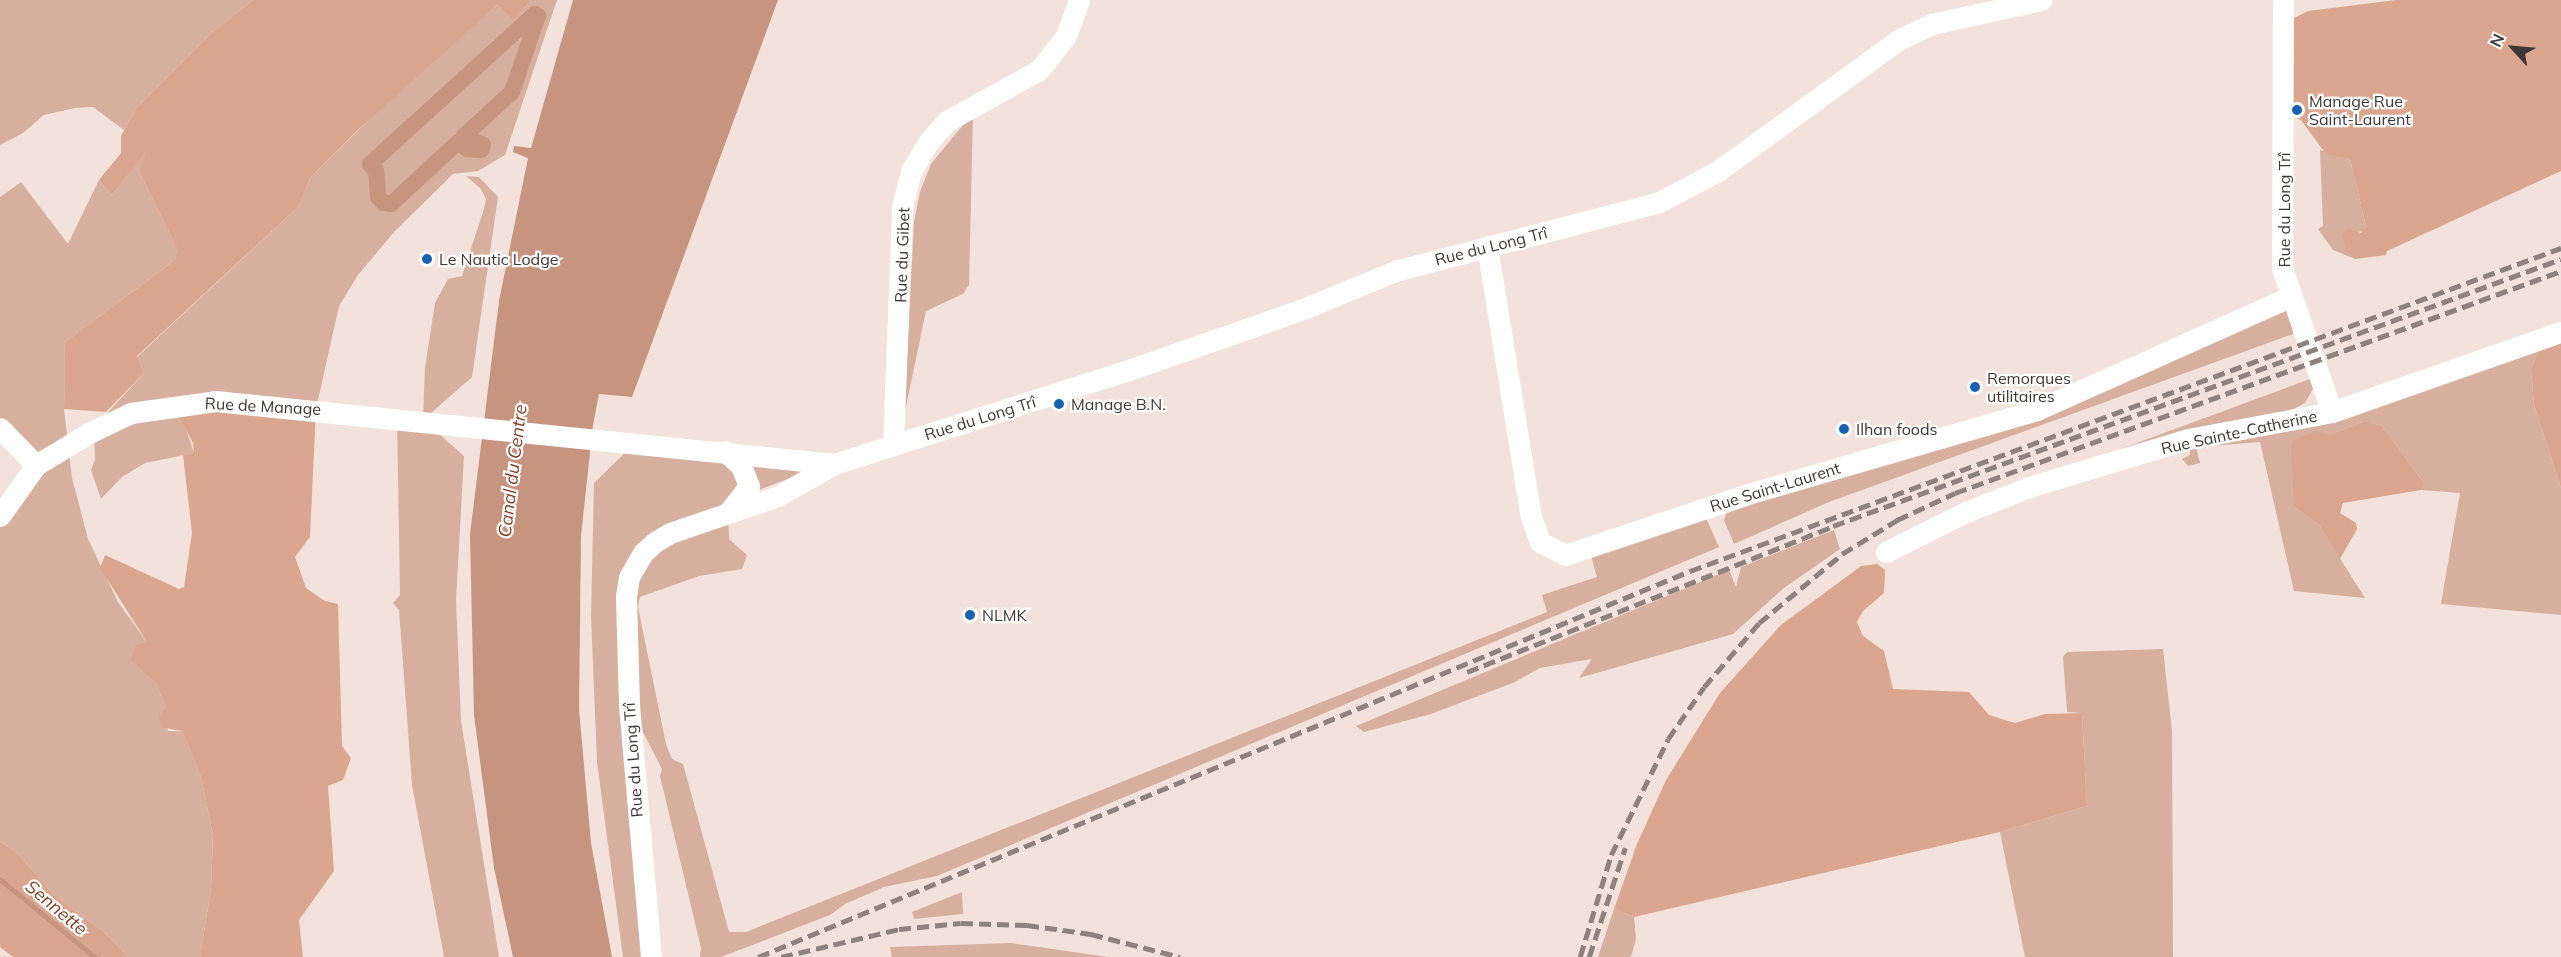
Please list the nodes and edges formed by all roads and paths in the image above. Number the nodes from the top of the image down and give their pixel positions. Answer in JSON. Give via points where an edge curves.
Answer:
{"nodes":[{"id":1,"x":1079,"y":0,"type":"edge"},
{"id":2,"x":2041,"y":0,"type":"edge"},
{"id":3,"x":2283,"y":0,"type":"edge"},
{"id":4,"x":1487,"y":246,"type":"junction"},
{"id":5,"x":2290,"y":297,"type":"junction"},
{"id":6,"x":2561,"y":332,"type":"edge"},
{"id":7,"x":2332,"y":412,"type":"junction"},
{"id":8,"x":0,"y":428,"type":"edge"},
{"id":9,"x":902,"y":442,"type":"junction"},
{"id":10,"x":725,"y":451,"type":"junction"},
{"id":11,"x":834,"y":464,"type":"junction"},
{"id":12,"x":36,"y":465,"type":"junction"},
{"id":13,"x":728,"y":513,"type":"junction"},
{"id":14,"x":0,"y":516,"type":"edge"},
{"id":15,"x":1886,"y":552,"type":"dead end"},
{"id":16,"x":651,"y":957,"type":"edge"}],
"edges":[{"from":1,"to":9,"type":"street","name":"Rue du Gibet","via":[[1066,36],[1039,70],[947,121],[911,171],[902,207]]},
{"from":2,"to":4,"type":"street","name":"Rue du Long Trî","via":[[1932,24],[1900,39],[1687,190],[1633,210]]},
{"from":3,"to":5,"type":"street","name":"Rue du Long Trî","via":[[2281,257]]},
{"from":4,"to":5,"type":"street","name":"Rue Saint-Laurent","via":[[1531,517],[1540,542],[1565,555],[1748,494],[2037,410]]},
{"from":4,"to":9,"type":"street","name":"Rue du Long Trî","via":[[1395,271],[1190,349]]},
{"from":5,"to":7,"type":"street","name":"Rue du Long Trî"},
{"from":6,"to":7,"type":"street","name":"Rue Sainte-Catherine"},
{"from":7,"to":15,"type":"street","name":"Rue Sainte-Catherine","via":[[2188,439],[2030,487],[1966,512]]},
{"from":8,"to":12,"type":"street"},
{"from":9,"to":11,"type":"street","name":"Rue du Long Trî"},
{"from":10,"to":11,"type":"street"},
{"from":10,"to":12,"type":"street","name":"Rue de Manage","via":[[270,404],[188,403],[123,417]]},
{"from":10,"to":13,"type":"street","via":[[741,466],[749,486]]},
{"from":11,"to":13,"type":"street","name":"Rue du Long Trî","via":[[778,496]]},
{"from":12,"to":14,"type":"street","name":"Rue de Manage"},
{"from":13,"to":16,"type":"street","name":"Rue du Long Trî","via":[[655,542],[643,553],[629,577],[629,705]]}]}
